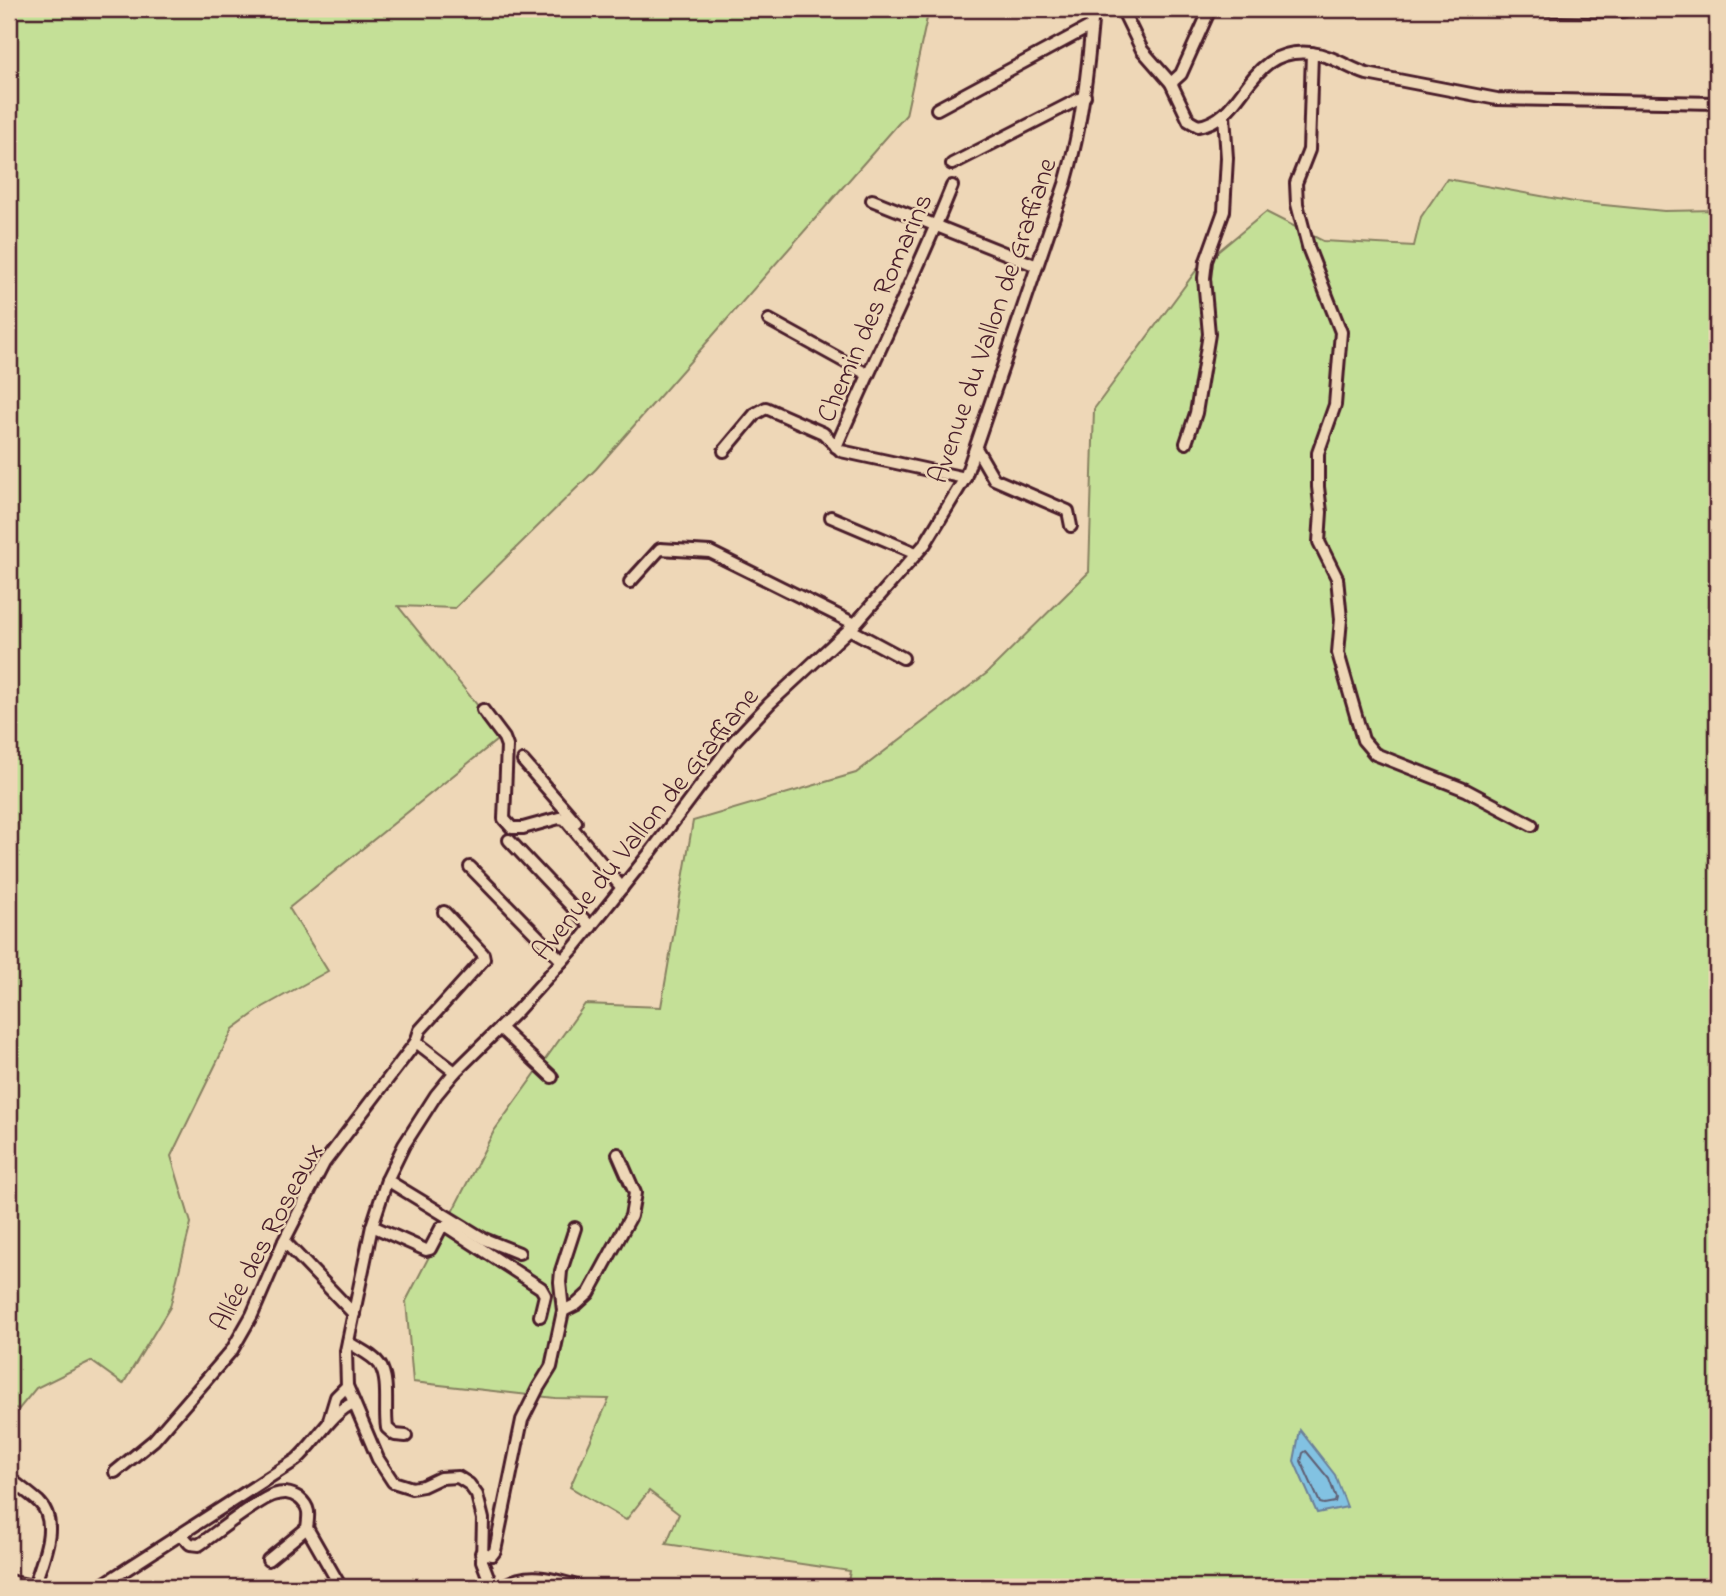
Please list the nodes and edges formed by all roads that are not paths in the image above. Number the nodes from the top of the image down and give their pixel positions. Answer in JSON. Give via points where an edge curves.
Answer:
{"nodes":[{"id":1,"x":1087,"y":9,"type":"edge"},
{"id":2,"x":1093,"y":9,"type":"edge"},
{"id":3,"x":1122,"y":9,"type":"edge"},
{"id":4,"x":1208,"y":9,"type":"edge"},
{"id":5,"x":1499,"y":9,"type":"edge"},
{"id":6,"x":1625,"y":9,"type":"edge"},
{"id":7,"x":1089,"y":27,"type":"junction"},
{"id":8,"x":1312,"y":53,"type":"junction"},
{"id":9,"x":1171,"y":83,"type":"junction"},
{"id":10,"x":1085,"y":96,"type":"junction"},
{"id":11,"x":1717,"y":103,"type":"edge"},
{"id":12,"x":937,"y":109,"type":"dead end"},
{"id":13,"x":1224,"y":115,"type":"junction"},
{"id":14,"x":952,"y":164,"type":"dead end"},
{"id":15,"x":952,"y":186,"type":"dead end"},
{"id":16,"x":872,"y":200,"type":"dead end"},
{"id":17,"x":936,"y":227,"type":"junction"},
{"id":18,"x":1037,"y":266,"type":"junction"},
{"id":19,"x":769,"y":320,"type":"dead end"},
{"id":20,"x":867,"y":374,"type":"junction"},
{"id":21,"x":1186,"y":443,"type":"dead end"},
{"id":22,"x":836,"y":447,"type":"junction"},
{"id":23,"x":976,"y":448,"type":"junction"},
{"id":24,"x":724,"y":452,"type":"dead end"},
{"id":25,"x":965,"y":478,"type":"junction"},
{"id":26,"x":831,"y":517,"type":"dead end"},
{"id":27,"x":1071,"y":526,"type":"dead end"},
{"id":28,"x":916,"y":553,"type":"junction"},
{"id":29,"x":630,"y":582,"type":"dead end"},
{"id":30,"x":852,"y":627,"type":"junction"},
{"id":31,"x":903,"y":657,"type":"dead end"},
{"id":32,"x":483,"y":709,"type":"dead end"},
{"id":33,"x":523,"y":761,"type":"dead end"},
{"id":34,"x":1532,"y":825,"type":"dead end"},
{"id":35,"x":509,"y":840,"type":"dead end"},
{"id":36,"x":470,"y":867,"type":"dead end"},
{"id":37,"x":624,"y":885,"type":"junction"},
{"id":38,"x":444,"y":912,"type":"dead end"},
{"id":39,"x":591,"y":927,"type":"junction"},
{"id":40,"x":562,"y":961,"type":"junction"},
{"id":41,"x":500,"y":1028,"type":"junction"},
{"id":42,"x":416,"y":1042,"type":"junction"},
{"id":43,"x":455,"y":1072,"type":"junction"},
{"id":44,"x":552,"y":1077,"type":"dead end"},
{"id":45,"x":618,"y":1154,"type":"dead end"},
{"id":46,"x":387,"y":1180,"type":"junction"},
{"id":47,"x":372,"y":1226,"type":"junction"},
{"id":48,"x":575,"y":1228,"type":"dead end"},
{"id":49,"x":284,"y":1241,"type":"junction"},
{"id":50,"x":519,"y":1253,"type":"dead end"},
{"id":51,"x":563,"y":1311,"type":"junction"},
{"id":52,"x":354,"y":1314,"type":"junction"},
{"id":53,"x":540,"y":1316,"type":"dead end"},
{"id":54,"x":348,"y":1342,"type":"junction"},
{"id":55,"x":347,"y":1386,"type":"junction"},
{"id":56,"x":354,"y":1403,"type":"junction"},
{"id":57,"x":327,"y":1426,"type":"junction"},
{"id":58,"x":406,"y":1436,"type":"dead end"},
{"id":59,"x":115,"y":1472,"type":"dead end"},
{"id":60,"x":9,"y":1478,"type":"edge"},
{"id":61,"x":307,"y":1528,"type":"junction"},
{"id":62,"x":181,"y":1534,"type":"junction"},
{"id":63,"x":481,"y":1553,"type":"junction"},
{"id":64,"x":268,"y":1560,"type":"dead end"},
{"id":65,"x":9,"y":1581,"type":"edge"},
{"id":66,"x":339,"y":1584,"type":"dead end"},
{"id":67,"x":36,"y":1587,"type":"edge"},
{"id":68,"x":99,"y":1587,"type":"edge"},
{"id":69,"x":492,"y":1587,"type":"edge"},
{"id":70,"x":502,"y":1587,"type":"edge"},
{"id":71,"x":580,"y":1587,"type":"edge"}],
"edges":[{"from":1,"to":7,"type":"street","name":"Avenue du Vallon de Graffiane"},
{"from":2,"to":7,"type":"street","name":"Avenue du Vallon de Graffiane"},
{"from":3,"to":9,"type":"street","via":[[1142,50]]},
{"from":4,"to":9,"type":"street","via":[[1181,74]]},
{"from":5,"to":6,"type":"street"},
{"from":7,"to":10,"type":"street","name":"Avenue du Vallon de Graffiane"},
{"from":7,"to":12,"type":"street"},
{"from":8,"to":11,"type":"street","via":[[1367,74],[1497,99]]},
{"from":8,"to":13,"type":"street","via":[[1287,53],[1271,61]]},
{"from":8,"to":34,"type":"street","via":[[1309,150],[1296,194],[1309,250],[1341,332],[1335,405],[1318,453],[1319,542],[1337,579],[1338,653],[1363,740],[1375,754],[1466,790]]},
{"from":9,"to":13,"type":"street","via":[[1192,125],[1205,125]]},
{"from":10,"to":14,"type":"street"},
{"from":10,"to":18,"type":"street","name":"Avenue du Vallon de Graffiane","via":[[1076,146]]},
{"from":13,"to":21,"type":"street","via":[[1224,211],[1203,278],[1209,334],[1196,413]]},
{"from":15,"to":17,"type":"street","name":"Chemin des Romarins"},
{"from":16,"to":17,"type":"street"},
{"from":17,"to":18,"type":"street"},
{"from":17,"to":20,"type":"street","name":"Chemin des Romarins"},
{"from":18,"to":23,"type":"street","name":"Avenue du Vallon de Graffiane"},
{"from":19,"to":20,"type":"street"},
{"from":20,"to":22,"type":"street","name":"Chemin des Romarins"},
{"from":22,"to":24,"type":"street","name":"Chemin des Romarins","via":[[823,433],[766,408],[755,414]]},
{"from":22,"to":25,"type":"street","name":"Chemin des Romarins"},
{"from":23,"to":25,"type":"street","name":"Avenue du Vallon de Graffiane"},
{"from":23,"to":27,"type":"street","via":[[994,479],[1068,511]]},
{"from":25,"to":28,"type":"street","name":"Avenue du Vallon de Graffiane"},
{"from":26,"to":28,"type":"street"},
{"from":28,"to":30,"type":"street","name":"Avenue du Vallon de Graffiane"},
{"from":29,"to":30,"type":"street","via":[[660,549],[710,552]]},
{"from":30,"to":31,"type":"street"},
{"from":30,"to":37,"type":"street","name":"Avenue du Vallon de Graffiane","via":[[734,741]]},
{"from":32,"to":37,"type":"street","via":[[507,746],[504,819],[512,828],[523,828],[565,819]]},
{"from":33,"to":37,"type":"street"},
{"from":35,"to":39,"type":"street"},
{"from":36,"to":40,"type":"street"},
{"from":37,"to":39,"type":"street","name":"Avenue du Vallon de Graffiane"},
{"from":38,"to":42,"type":"street","name":"Allée des Roseaux","via":[[484,959],[420,1030]]},
{"from":39,"to":40,"type":"street","name":"Avenue du Vallon de Graffiane"},
{"from":40,"to":41,"type":"street","name":"Avenue du Vallon de Graffiane"},
{"from":41,"to":43,"type":"street","name":"Avenue du Vallon de Graffiane"},
{"from":41,"to":44,"type":"street"},
{"from":42,"to":43,"type":"street"},
{"from":42,"to":49,"type":"street","name":"Allée des Roseaux","via":[[324,1163]]},
{"from":43,"to":46,"type":"street","name":"Avenue du Vallon de Graffiane","via":[[415,1127]]},
{"from":45,"to":51,"type":"street","via":[[635,1194],[631,1216],[589,1293]]},
{"from":46,"to":47,"type":"street","name":"Avenue du Vallon de Graffiane"},
{"from":46,"to":50,"type":"street","via":[[484,1239]]},
{"from":47,"to":52,"type":"street","name":"Avenue du Vallon de Graffiane"},
{"from":47,"to":53,"type":"street","via":[[426,1251],[446,1226],[541,1288],[545,1301]]},
{"from":48,"to":51,"type":"street","via":[[561,1271]]},
{"from":49,"to":52,"type":"street"},
{"from":49,"to":59,"type":"street","name":"Allée des Roseaux","via":[[253,1315],[232,1350],[154,1440]]},
{"from":51,"to":63,"type":"street","via":[[551,1367],[522,1420],[495,1551],[492,1555]]},
{"from":52,"to":54,"type":"street","name":"Avenue du Vallon de Graffiane"},
{"from":54,"to":55,"type":"street","name":"Avenue du Vallon de Graffiane"},
{"from":54,"to":58,"type":"street","via":[[381,1366],[387,1427],[395,1435]]},
{"from":55,"to":56,"type":"street","name":"Avenue du Vallon de Graffiane"},
{"from":55,"to":57,"type":"street","via":[[336,1396]]},
{"from":56,"to":57,"type":"street","via":[[340,1410]]},
{"from":56,"to":63,"type":"street","name":"Avenue du Vallon de Graffiane","via":[[393,1482],[412,1488],[449,1476],[468,1484],[477,1495],[483,1519]]},
{"from":57,"to":62,"type":"street","via":[[296,1460]]},
{"from":60,"to":67,"type":"street","via":[[40,1503],[51,1524]]},
{"from":61,"to":62,"type":"street","via":[[306,1504],[286,1493],[270,1496],[199,1545],[190,1544]]},
{"from":61,"to":64,"type":"street"},
{"from":61,"to":66,"type":"street"},
{"from":62,"to":68,"type":"street"},
{"from":63,"to":69,"type":"street"},
{"from":65,"to":67,"type":"street"},
{"from":70,"to":71,"type":"street","via":[[530,1577]]}]}
